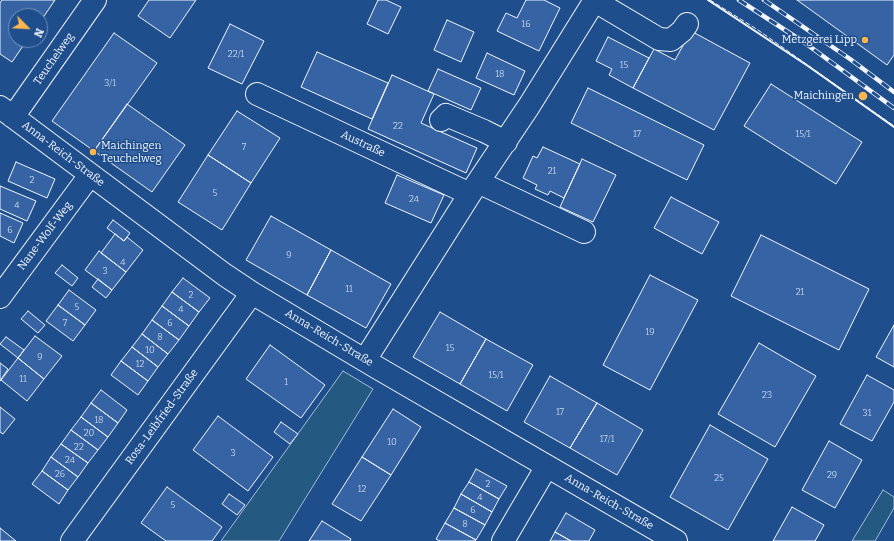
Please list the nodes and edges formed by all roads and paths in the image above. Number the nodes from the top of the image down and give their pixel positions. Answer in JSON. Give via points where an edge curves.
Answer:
{"nodes":[{"id":1,"x":96,"y":0,"type":"edge"},
{"id":2,"x":595,"y":1,"type":"edge"},
{"id":3,"x":687,"y":24,"type":"dead end"},
{"id":4,"x":257,"y":94,"type":"dead end"},
{"id":5,"x":7,"y":112,"type":"edge"},
{"id":6,"x":441,"y":120,"type":"dead end"},
{"id":7,"x":506,"y":142,"type":"junction"},
{"id":8,"x":90,"y":175,"type":"junction"},
{"id":9,"x":474,"y":188,"type":"junction"},
{"id":10,"x":584,"y":232,"type":"dead end"},
{"id":11,"x":252,"y":293,"type":"junction"},
{"id":12,"x":0,"y":297,"type":"edge"},
{"id":13,"x":365,"y":360,"type":"junction"},
{"id":14,"x":547,"y":466,"type":"junction"},
{"id":15,"x":72,"y":541,"type":"edge"},
{"id":16,"x":503,"y":541,"type":"edge"},
{"id":17,"x":676,"y":541,"type":"edge"}],
"edges":[{"from":1,"to":5,"type":"street","name":"Teuchelweg"},
{"from":2,"to":3,"type":"street","via":[[659,39],[671,40]]},
{"from":2,"to":7,"type":"street"},
{"from":4,"to":9,"type":"street","name":"Austraße"},
{"from":5,"to":8,"type":"street","name":"Anna-Reich-Straße"},
{"from":6,"to":7,"type":"street","via":[[446,115]]},
{"from":7,"to":9,"type":"street"},
{"from":8,"to":11,"type":"street","name":"Anna-Reich-Straße"},
{"from":8,"to":12,"type":"street","name":"Nane-Wolf-Weg"},
{"from":9,"to":10,"type":"street","name":"Austraße"},
{"from":9,"to":13,"type":"street"},
{"from":11,"to":13,"type":"street","name":"Anna-Reich-Straße"},
{"from":11,"to":15,"type":"street","name":"Rosa-Leibfried-Straße"},
{"from":13,"to":14,"type":"street","name":"Anna-Reich-Straße"},
{"from":14,"to":16,"type":"street"},
{"from":14,"to":17,"type":"street","name":"Anna-Reich-Straße"}]}
